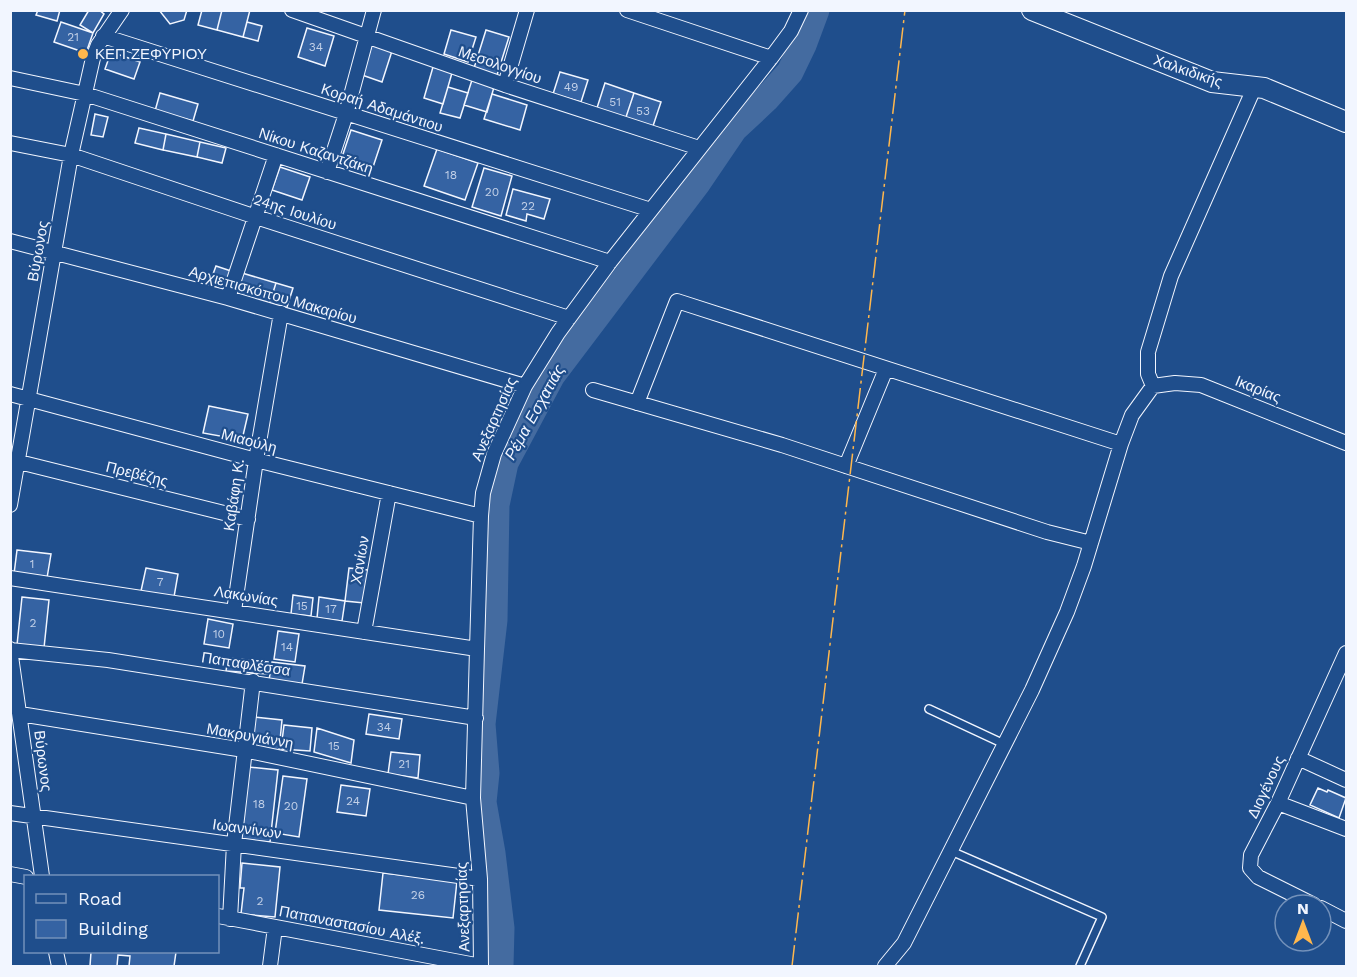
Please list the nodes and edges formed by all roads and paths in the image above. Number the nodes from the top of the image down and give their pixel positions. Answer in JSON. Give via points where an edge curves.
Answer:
{"nodes":[{"id":1,"x":122,"y":10,"type":"edge"},
{"id":2,"x":292,"y":10,"type":"edge"},
{"id":3,"x":374,"y":10,"type":"edge"},
{"id":4,"x":527,"y":10,"type":"edge"},
{"id":5,"x":627,"y":10,"type":"edge"},
{"id":6,"x":801,"y":10,"type":"edge"},
{"id":7,"x":1032,"y":10,"type":"edge"},
{"id":8,"x":103,"y":36,"type":"junction"},
{"id":9,"x":366,"y":36,"type":"junction"},
{"id":10,"x":771,"y":58,"type":"junction"},
{"id":11,"x":10,"y":78,"type":"edge"},
{"id":12,"x":506,"y":85,"type":"junction"},
{"id":13,"x":1255,"y":86,"type":"junction"},
{"id":14,"x":85,"y":94,"type":"junction"},
{"id":15,"x":346,"y":114,"type":"junction"},
{"id":16,"x":1347,"y":122,"type":"edge"},
{"id":17,"x":10,"y":143,"type":"edge"},
{"id":18,"x":699,"y":148,"type":"junction"},
{"id":19,"x":71,"y":155,"type":"junction"},
{"id":20,"x":276,"y":155,"type":"junction"},
{"id":21,"x":327,"y":172,"type":"junction"},
{"id":22,"x":651,"y":210,"type":"junction"},
{"id":23,"x":256,"y":217,"type":"junction"},
{"id":24,"x":10,"y":241,"type":"edge"},
{"id":25,"x":54,"y":252,"type":"junction"},
{"id":26,"x":610,"y":262,"type":"junction"},
{"id":27,"x":228,"y":298,"type":"junction"},
{"id":28,"x":281,"y":313,"type":"junction"},
{"id":29,"x":569,"y":318,"type":"junction"},
{"id":30,"x":886,"y":369,"type":"junction"},
{"id":31,"x":525,"y":386,"type":"junction"},
{"id":32,"x":1153,"y":386,"type":"junction"},
{"id":33,"x":593,"y":390,"type":"dead end"},
{"id":34,"x":10,"y":394,"type":"edge"},
{"id":35,"x":30,"y":399,"type":"junction"},
{"id":36,"x":637,"y":403,"type":"junction"},
{"id":37,"x":1347,"y":443,"type":"edge"},
{"id":38,"x":1121,"y":444,"type":"junction"},
{"id":39,"x":256,"y":460,"type":"junction"},
{"id":40,"x":19,"y":462,"type":"junction"},
{"id":41,"x":846,"y":466,"type":"junction"},
{"id":42,"x":389,"y":493,"type":"junction"},
{"id":43,"x":10,"y":505,"type":"edge"},
{"id":44,"x":481,"y":516,"type":"junction"},
{"id":45,"x":248,"y":519,"type":"junction"},
{"id":46,"x":1091,"y":543,"type":"junction"},
{"id":47,"x":10,"y":578,"type":"edge"},
{"id":48,"x":234,"y":611,"type":"junction"},
{"id":49,"x":364,"y":632,"type":"junction"},
{"id":50,"x":477,"y":649,"type":"junction"},
{"id":51,"x":11,"y":650,"type":"edge"},
{"id":52,"x":1347,"y":653,"type":"edge"},
{"id":53,"x":1343,"y":671,"type":"edge"},
{"id":54,"x":253,"y":681,"type":"junction"},
{"id":55,"x":929,"y":709,"type":"dead end"},
{"id":56,"x":20,"y":714,"type":"junction"},
{"id":57,"x":476,"y":718,"type":"junction"},
{"id":58,"x":1004,"y":744,"type":"junction"},
{"id":59,"x":244,"y":750,"type":"junction"},
{"id":60,"x":1298,"y":758,"type":"junction"},
{"id":61,"x":1347,"y":780,"type":"edge"},
{"id":62,"x":473,"y":798,"type":"junction"},
{"id":63,"x":1278,"y":803,"type":"junction"},
{"id":64,"x":10,"y":813,"type":"edge"},
{"id":65,"x":33,"y":816,"type":"junction"},
{"id":66,"x":1347,"y":829,"type":"edge"},
{"id":67,"x":234,"y":844,"type":"junction"},
{"id":68,"x":951,"y":851,"type":"junction"},
{"id":69,"x":42,"y":875,"type":"edge"},
{"id":70,"x":480,"y":879,"type":"junction"},
{"id":71,"x":1290,"y":893,"type":"edge"},
{"id":72,"x":1333,"y":914,"type":"edge"},
{"id":73,"x":224,"y":917,"type":"edge"},
{"id":74,"x":1347,"y":921,"type":"edge"},
{"id":75,"x":275,"y":927,"type":"junction"},
{"id":76,"x":270,"y":966,"type":"edge"},
{"id":77,"x":481,"y":966,"type":"edge"},
{"id":78,"x":885,"y":966,"type":"edge"},
{"id":79,"x":1080,"y":966,"type":"edge"}],
"edges":[{"from":1,"to":8,"type":"street","name":"Βύρωνος"},
{"from":2,"to":9,"type":"street","name":"Μεσολογγίου"},
{"from":3,"to":9,"type":"street"},
{"from":4,"to":12,"type":"street"},
{"from":5,"to":10,"type":"street"},
{"from":6,"to":10,"type":"street","name":"Ανεξαρτησίας"},
{"from":7,"to":13,"type":"street","name":"Χαλκιδικής","via":[[1212,82]]},
{"from":8,"to":14,"type":"street","name":"Βύρωνος","via":[[93,58]]},
{"from":8,"to":15,"type":"street","name":"Κοραή Αδαμάντιου"},
{"from":9,"to":12,"type":"street","name":"Μεσολογγίου"},
{"from":9,"to":15,"type":"street"},
{"from":10,"to":18,"type":"street","name":"Ανεξαρτησίας"},
{"from":11,"to":14,"type":"street","name":"Νίκου Καζαντζάκη"},
{"from":12,"to":18,"type":"street","name":"Μεσολογγίου"},
{"from":13,"to":16,"type":"street","name":"Χαλκιδικής"},
{"from":13,"to":32,"type":"street","via":[[1171,276],[1148,352],[1148,374]]},
{"from":14,"to":19,"type":"street","name":"Βύρωνος"},
{"from":14,"to":20,"type":"street","name":"Νίκου Καζαντζάκη"},
{"from":15,"to":21,"type":"street"},
{"from":15,"to":22,"type":"street","name":"Κοραή Αδαμάντιου"},
{"from":17,"to":19,"type":"street","name":"24ης Ιουλίου"},
{"from":18,"to":22,"type":"street","name":"Ανεξαρτησίας"},
{"from":19,"to":23,"type":"street","name":"24ης Ιουλίου"},
{"from":19,"to":25,"type":"street","name":"Βύρωνος"},
{"from":20,"to":21,"type":"street","name":"Νίκου Καζαντζάκη"},
{"from":20,"to":23,"type":"street"},
{"from":21,"to":26,"type":"street","name":"Νίκου Καζαντζάκη"},
{"from":22,"to":26,"type":"street","name":"Ανεξαρτησίας"},
{"from":23,"to":27,"type":"street"},
{"from":23,"to":29,"type":"street","name":"24ης Ιουλίου"},
{"from":24,"to":25,"type":"street","name":"Αρχιεπισκόπου Μακαρίου"},
{"from":25,"to":27,"type":"street","name":"Αρχιεπισκόπου Μακαρίου"},
{"from":25,"to":35,"type":"street","name":"Βύρωνος"},
{"from":26,"to":29,"type":"street","name":"Ανεξαρτησίας"},
{"from":27,"to":28,"type":"street","name":"Αρχιεπισκόπου Μακαρίου"},
{"from":28,"to":31,"type":"street","name":"Αρχιεπισκόπου Μακαρίου"},
{"from":28,"to":39,"type":"street","name":"Καβάφη Κ."},
{"from":29,"to":31,"type":"street","name":"Ανεξαρτησίας"},
{"from":30,"to":36,"type":"street","via":[[677,301]]},
{"from":30,"to":38,"type":"street"},
{"from":30,"to":41,"type":"street"},
{"from":31,"to":44,"type":"street","name":"Ανεξαρτησίας","via":[[494,454]]},
{"from":32,"to":37,"type":"street","name":"Ικαρίας","via":[[1201,385]]},
{"from":32,"to":38,"type":"street","via":[[1132,415]]},
{"from":33,"to":36,"type":"street"},
{"from":34,"to":35,"type":"street","name":"Μιαούλη"},
{"from":35,"to":39,"type":"street","name":"Μιαούλη"},
{"from":35,"to":40,"type":"street","name":"Βύρωνος"},
{"from":36,"to":41,"type":"street"},
{"from":38,"to":46,"type":"street"},
{"from":39,"to":42,"type":"street","name":"Μιαούλη"},
{"from":39,"to":45,"type":"street","name":"Καβάφη Κ."},
{"from":40,"to":43,"type":"street","name":"Βύρωνος"},
{"from":40,"to":45,"type":"street","name":"Πρεβέζης"},
{"from":41,"to":46,"type":"street"},
{"from":42,"to":44,"type":"street","name":"Μιαούλη"},
{"from":42,"to":49,"type":"street","name":"Χανίων"},
{"from":44,"to":50,"type":"street","name":"Ανεξαρτησίας"},
{"from":45,"to":48,"type":"street","name":"Καβάφη Κ."},
{"from":46,"to":58,"type":"street","via":[[1067,612]]},
{"from":47,"to":48,"type":"street","name":"Λακωνίας"},
{"from":48,"to":49,"type":"street","name":"Λακωνίας"},
{"from":49,"to":50,"type":"street","name":"Λακωνίας"},
{"from":50,"to":57,"type":"street","name":"Ανεξαρτησίας"},
{"from":51,"to":54,"type":"street","name":"Παπαφλέσσα"},
{"from":51,"to":56,"type":"street","name":"Βύρωνος"},
{"from":52,"to":53,"type":"street","name":"Διογένους"},
{"from":53,"to":60,"type":"street","name":"Διογένους"},
{"from":54,"to":57,"type":"street","name":"Παπαφλέσσα"},
{"from":54,"to":59,"type":"street"},
{"from":55,"to":58,"type":"lane"},
{"from":56,"to":59,"type":"street","name":"Μακρυγιάννη"},
{"from":56,"to":65,"type":"street","name":"Βύρωνος"},
{"from":57,"to":62,"type":"street","name":"Ανεξαρτησίας"},
{"from":58,"to":68,"type":"street"},
{"from":59,"to":62,"type":"street","name":"Μακρυγιάννη"},
{"from":59,"to":67,"type":"street"},
{"from":60,"to":61,"type":"street"},
{"from":60,"to":63,"type":"street","name":"Διογένους"},
{"from":62,"to":70,"type":"street","name":"Ανεξαρτησίας"},
{"from":63,"to":66,"type":"street"},
{"from":63,"to":71,"type":"street","name":"Διογένους","via":[[1251,855],[1250,868],[1258,877]]},
{"from":64,"to":65,"type":"street","name":"Ιωαννίνων"},
{"from":65,"to":67,"type":"street","name":"Ιωαννίνων"},
{"from":65,"to":69,"type":"street","name":"Βύρωνος"},
{"from":67,"to":70,"type":"street","name":"Ιωαννίνων"},
{"from":67,"to":73,"type":"street"},
{"from":68,"to":78,"type":"street","via":[[904,943]]},
{"from":68,"to":79,"type":"lane","via":[[1102,917]]},
{"from":70,"to":77,"type":"street","name":"Ανεξαρτησίας"},
{"from":72,"to":74,"type":"street"},
{"from":73,"to":75,"type":"street","name":"Παπαναστασίου Αλέξ."},
{"from":75,"to":76,"type":"street"},
{"from":75,"to":77,"type":"street","name":"Παπαναστασίου Αλέξ."}]}
